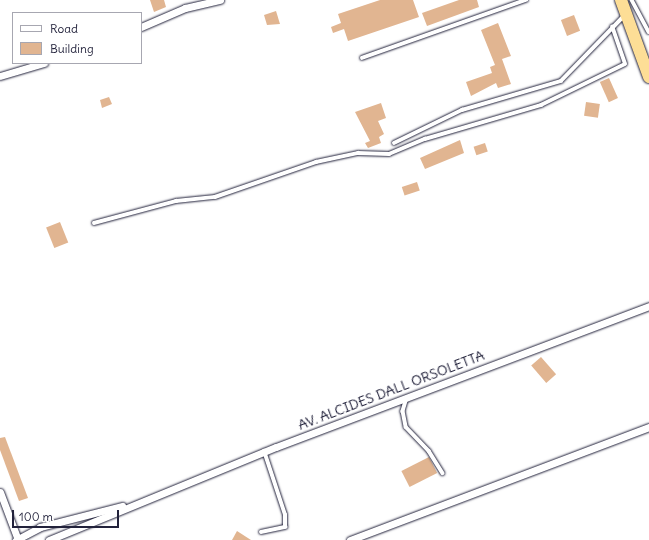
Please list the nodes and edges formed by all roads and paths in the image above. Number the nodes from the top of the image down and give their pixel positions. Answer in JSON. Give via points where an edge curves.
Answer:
{"nodes":[{"id":1,"x":220,"y":0,"type":"edge"},
{"id":2,"x":526,"y":0,"type":"edge"},
{"id":3,"x":621,"y":0,"type":"edge"},
{"id":4,"x":632,"y":0,"type":"edge"},
{"id":5,"x":626,"y":14,"type":"junction"},
{"id":6,"x":142,"y":27,"type":"edge"},
{"id":7,"x":612,"y":27,"type":"junction"},
{"id":8,"x":649,"y":32,"type":"edge"},
{"id":9,"x":362,"y":58,"type":"dead end"},
{"id":10,"x":41,"y":64,"type":"edge"},
{"id":11,"x":0,"y":76,"type":"edge"},
{"id":12,"x":649,"y":77,"type":"edge"},
{"id":13,"x":394,"y":143,"type":"dead end"},
{"id":14,"x":94,"y":224,"type":"dead end"},
{"id":15,"x":649,"y":306,"type":"edge"},
{"id":16,"x":407,"y":397,"type":"junction"},
{"id":17,"x":649,"y":427,"type":"edge"},
{"id":18,"x":264,"y":451,"type":"junction"},
{"id":19,"x":443,"y":473,"type":"dead end"},
{"id":20,"x":0,"y":492,"type":"edge"},
{"id":21,"x":143,"y":500,"type":"junction"},
{"id":22,"x":261,"y":532,"type":"dead end"},
{"id":23,"x":17,"y":540,"type":"edge"},
{"id":24,"x":49,"y":540,"type":"edge"},
{"id":25,"x":350,"y":540,"type":"edge"}],
"edges":[{"from":1,"to":6,"type":"street","via":[[185,8]]},
{"from":2,"to":9,"type":"lane"},
{"from":3,"to":5,"type":"highway"},
{"from":4,"to":8,"type":"lane"},
{"from":5,"to":7,"type":"lane"},
{"from":5,"to":12,"type":"highway"},
{"from":7,"to":13,"type":"lane","via":[[561,81],[462,110]]},
{"from":7,"to":14,"type":"lane","via":[[625,64],[541,105],[425,139],[389,154],[358,153],[316,162],[215,197],[176,201]]},
{"from":10,"to":11,"type":"street"},
{"from":15,"to":16,"type":"street","name":"AV. ALCIDES DALL ORSOLETTA"},
{"from":16,"to":18,"type":"street","name":"AV. ALCIDES DALL ORSOLETTA"},
{"from":16,"to":19,"type":"lane","via":[[403,411],[406,427],[430,451]]},
{"from":17,"to":25,"type":"street"},
{"from":18,"to":21,"type":"street","name":"AV. ALCIDES DALL ORSOLETTA"},
{"from":18,"to":22,"type":"lane","via":[[285,515],[285,527]]},
{"from":20,"to":23,"type":"street"},
{"from":21,"to":23,"type":"street","via":[[40,527]]},
{"from":21,"to":24,"type":"street"}]}
